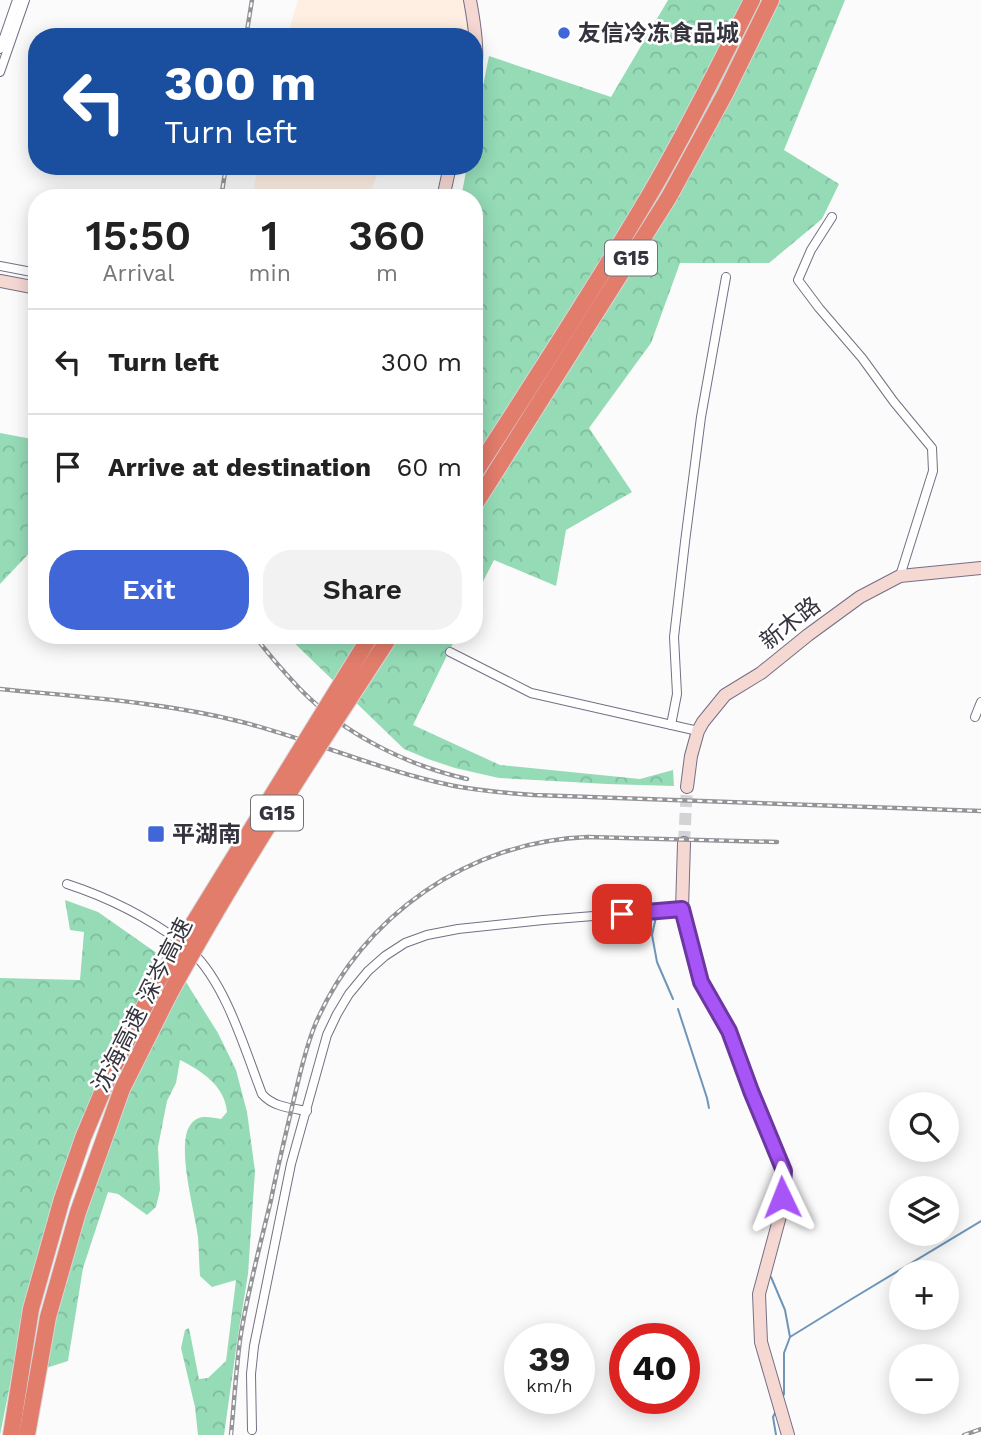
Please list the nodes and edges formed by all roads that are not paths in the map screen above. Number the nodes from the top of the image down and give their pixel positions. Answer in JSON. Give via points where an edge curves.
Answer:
{"nodes":[{"id":1,"x":17,"y":0,"type":"edge"},
{"id":2,"x":25,"y":0,"type":"edge"},
{"id":3,"x":464,"y":0,"type":"edge"},
{"id":4,"x":470,"y":0,"type":"edge"},
{"id":5,"x":752,"y":0,"type":"edge"},
{"id":6,"x":771,"y":0,"type":"edge"},
{"id":7,"x":469,"y":28,"type":"edge"},
{"id":8,"x":475,"y":28,"type":"edge"},
{"id":9,"x":0,"y":49,"type":"edge"},
{"id":10,"x":0,"y":72,"type":"edge"},
{"id":11,"x":832,"y":216,"type":"dead end"},
{"id":12,"x":0,"y":266,"type":"edge"},
{"id":13,"x":28,"y":271,"type":"edge"},
{"id":14,"x":0,"y":273,"type":"edge"},
{"id":15,"x":726,"y":277,"type":"dead end"},
{"id":16,"x":28,"y":278,"type":"edge"},
{"id":17,"x":0,"y":283,"type":"edge"},
{"id":18,"x":28,"y":288,"type":"edge"},
{"id":19,"x":483,"y":460,"type":"edge"},
{"id":20,"x":483,"y":492,"type":"edge"},
{"id":21,"x":981,"y":568,"type":"edge"},
{"id":22,"x":900,"y":576,"type":"junction"},
{"id":23,"x":366,"y":644,"type":"edge"},
{"id":24,"x":385,"y":644,"type":"edge"},
{"id":25,"x":450,"y":652,"type":"dead end"},
{"id":26,"x":981,"y":702,"type":"edge"},
{"id":27,"x":975,"y":717,"type":"dead end"},
{"id":28,"x":671,"y":725,"type":"junction"},
{"id":29,"x":698,"y":732,"type":"junction"},
{"id":30,"x":687,"y":787,"type":"tunnel mouth"},
{"id":31,"x":684,"y":844,"type":"tunnel mouth"},
{"id":32,"x":67,"y":884,"type":"dead end"},
{"id":33,"x":682,"y":909,"type":"junction"},
{"id":34,"x":162,"y":989,"type":"junction"},
{"id":35,"x":307,"y":1111,"type":"junction"},
{"id":36,"x":252,"y":1430,"type":"dead end"},
{"id":37,"x":11,"y":1435,"type":"edge"},
{"id":38,"x":27,"y":1435,"type":"edge"},
{"id":39,"x":788,"y":1435,"type":"edge"}],
"edges":[{"from":1,"to":9,"type":"street"},
{"from":2,"to":10,"type":"street"},
{"from":3,"to":7,"type":"street"},
{"from":4,"to":8,"type":"street"},
{"from":5,"to":19,"type":"highway","number":"G15","via":[[651,192]]},
{"from":6,"to":20,"type":"highway","number":"G15","via":[[669,197]]},
{"from":11,"to":22,"type":"street","via":[[798,280],[932,448],[933,471]]},
{"from":12,"to":13,"type":"street"},
{"from":14,"to":16,"type":"street"},
{"from":15,"to":28,"type":"street","via":[[685,542],[674,637],[677,694]]},
{"from":17,"to":18,"type":"street"},
{"from":21,"to":22,"type":"street","name":"新木路"},
{"from":22,"to":29,"type":"street","name":"新木路","via":[[860,597],[725,695]]},
{"from":23,"to":34,"type":"highway","name":"沈海高速 深岑高速","number":"G15","bridge":true},
{"from":24,"to":34,"type":"highway","name":"沈海高速 深岑高速","number":"G15","bridge":true,"via":[[194,949]]},
{"from":25,"to":28,"type":"street","via":[[531,692]]},
{"from":26,"to":27,"type":"street"},
{"from":28,"to":29,"type":"street"},
{"from":29,"to":30,"type":"street","name":"新木路"},
{"from":31,"to":33,"type":"street"},
{"from":32,"to":35,"type":"street","via":[[120,904],[186,946],[220,992],[262,1094],[278,1105]]},
{"from":33,"to":35,"type":"street","via":[[458,929],[405,943],[368,971],[337,1014]]},
{"from":33,"to":39,"type":"street","via":[[701,982],[729,1031],[784,1171],[780,1216],[759,1294],[761,1342]]},
{"from":34,"to":37,"type":"highway","name":"沈海高速 深岑高速","number":"G15","via":[[109,1076],[62,1199],[31,1309]]},
{"from":34,"to":38,"type":"highway","name":"沈海高速 深岑高速","number":"G15","via":[[78,1212],[48,1317]]},
{"from":35,"to":36,"type":"street","via":[[283,1199],[254,1346]]}]}
